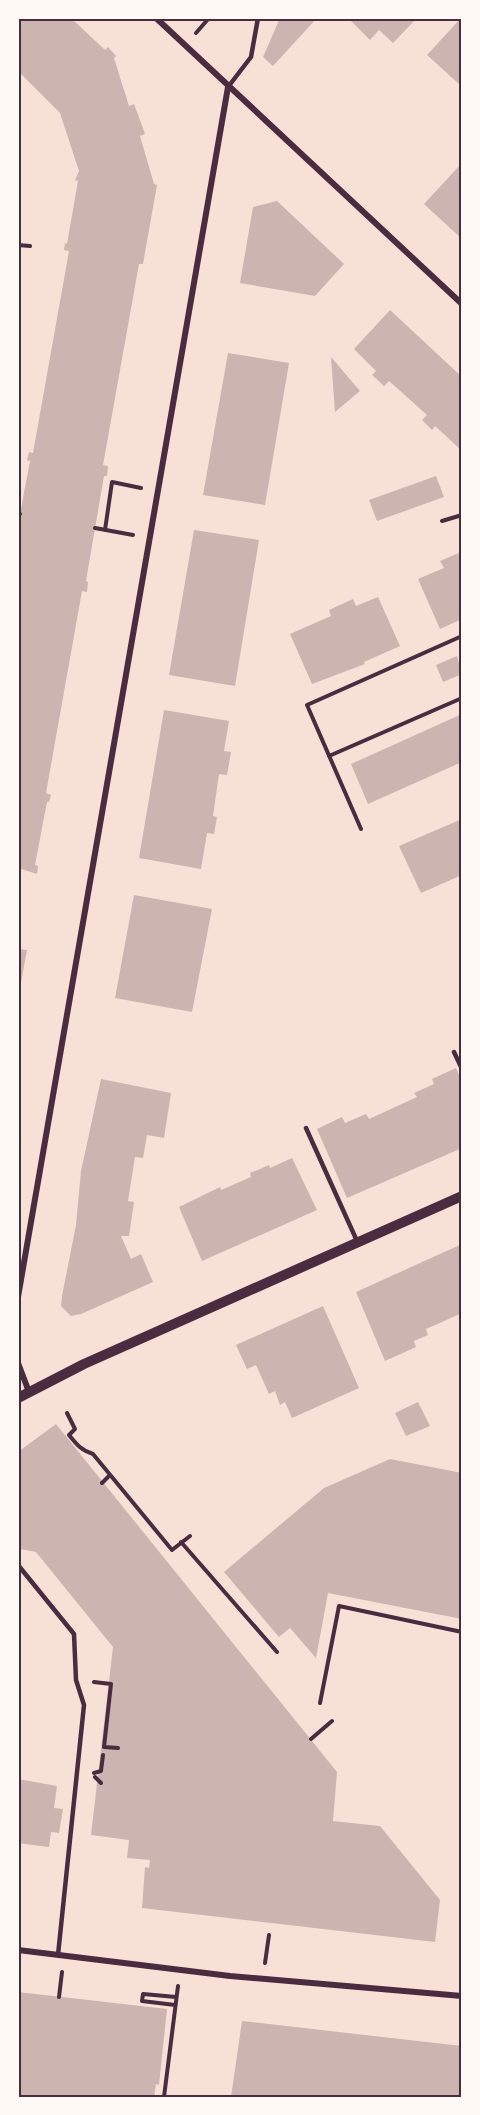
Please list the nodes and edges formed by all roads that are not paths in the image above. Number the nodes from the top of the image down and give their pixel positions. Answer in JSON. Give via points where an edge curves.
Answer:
{"nodes":[{"id":1,"x":156,"y":18,"type":"edge"},
{"id":2,"x":258,"y":18,"type":"edge"},
{"id":3,"x":228,"y":87,"type":"junction"},
{"id":4,"x":462,"y":304,"type":"edge"},
{"id":5,"x":454,"y":1052,"type":"dead end"},
{"id":6,"x":462,"y":1069,"type":"edge"},
{"id":7,"x":306,"y":1128,"type":"dead end"},
{"id":8,"x":462,"y":1196,"type":"edge"},
{"id":9,"x":358,"y":1242,"type":"junction"},
{"id":10,"x":18,"y":1297,"type":"edge"},
{"id":11,"x":18,"y":1363,"type":"edge"},
{"id":12,"x":29,"y":1392,"type":"junction"},
{"id":13,"x":18,"y":1398,"type":"edge"},
{"id":14,"x":18,"y":1565,"type":"edge"},
{"id":15,"x":18,"y":1950,"type":"edge"},
{"id":16,"x":61,"y":1956,"type":"junction"},
{"id":17,"x":462,"y":1996,"type":"edge"}],
"edges":[{"from":1,"to":3,"type":"street"},
{"from":2,"to":3,"type":"lane","via":[[251,57]]},
{"from":3,"to":4,"type":"street"},
{"from":3,"to":10,"type":"street"},
{"from":5,"to":6,"type":"lane"},
{"from":7,"to":9,"type":"lane"},
{"from":8,"to":9,"type":"street"},
{"from":9,"to":12,"type":"street"},
{"from":11,"to":12,"type":"street"},
{"from":12,"to":13,"type":"street"},
{"from":14,"to":16,"type":"lane","via":[[74,1634],[76,1680],[84,1705]]},
{"from":15,"to":16,"type":"street"},
{"from":16,"to":17,"type":"street"}]}
